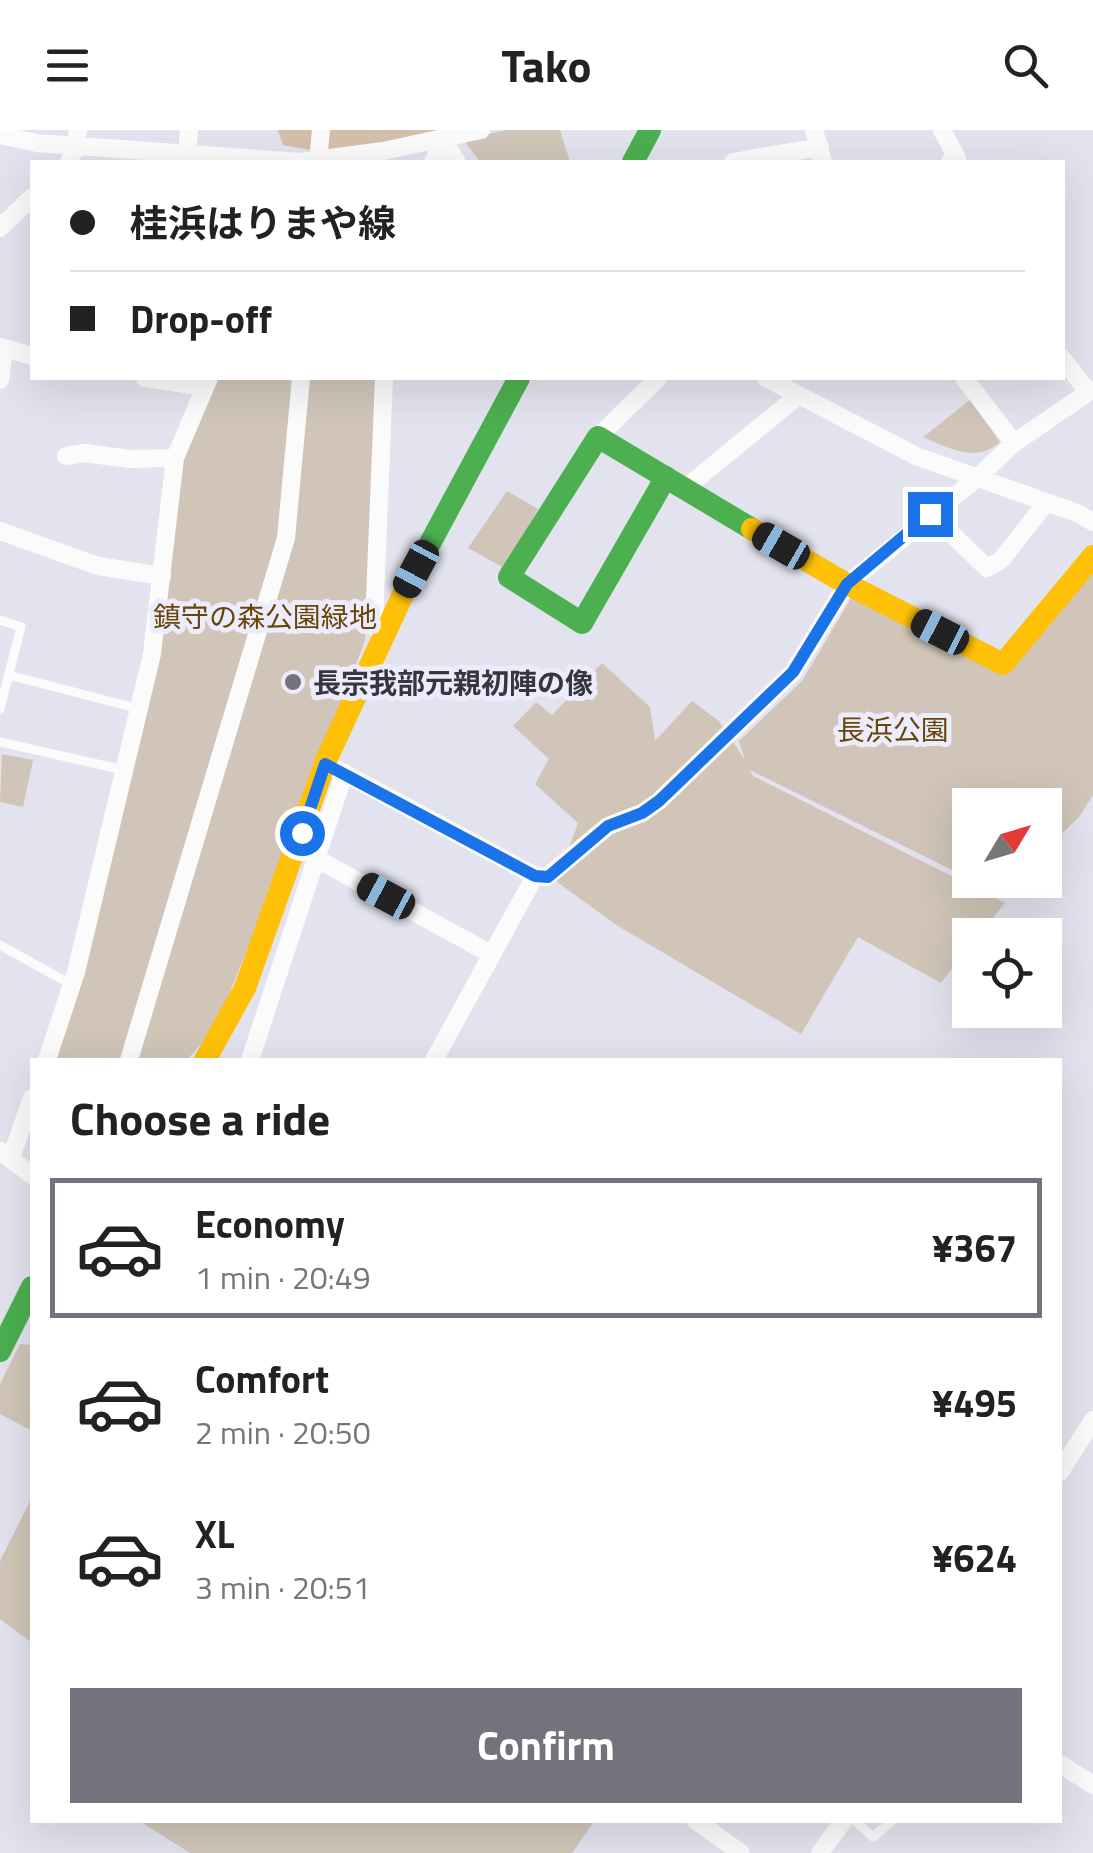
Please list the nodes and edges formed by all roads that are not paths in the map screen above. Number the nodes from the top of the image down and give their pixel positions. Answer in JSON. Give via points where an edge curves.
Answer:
{"nodes":[{"id":1,"x":189,"y":130,"type":"edge"},
{"id":2,"x":321,"y":130,"type":"edge"},
{"id":3,"x":481,"y":130,"type":"edge"},
{"id":4,"x":650,"y":130,"type":"edge"},
{"id":5,"x":942,"y":130,"type":"edge"},
{"id":6,"x":0,"y":135,"type":"edge"},
{"id":7,"x":443,"y":140,"type":"junction"},
{"id":8,"x":74,"y":146,"type":"edge"},
{"id":9,"x":819,"y":146,"type":"edge"},
{"id":10,"x":187,"y":155,"type":"junction"},
{"id":11,"x":273,"y":160,"type":"edge"},
{"id":12,"x":309,"y":160,"type":"edge"},
{"id":13,"x":320,"y":160,"type":"edge"},
{"id":14,"x":434,"y":160,"type":"edge"},
{"id":15,"x":456,"y":160,"type":"edge"},
{"id":16,"x":634,"y":160,"type":"edge"},
{"id":17,"x":744,"y":160,"type":"edge"},
{"id":18,"x":954,"y":160,"type":"edge"},
{"id":19,"x":30,"y":199,"type":"edge"},
{"id":20,"x":0,"y":228,"type":"edge"},
{"id":21,"x":2,"y":347,"type":"edge"},
{"id":22,"x":30,"y":355,"type":"edge"},
{"id":23,"x":1065,"y":361,"type":"edge"},
{"id":24,"x":0,"y":380,"type":"edge"},
{"id":25,"x":176,"y":380,"type":"edge"},
{"id":26,"x":301,"y":380,"type":"edge"},
{"id":27,"x":384,"y":380,"type":"edge"},
{"id":28,"x":519,"y":380,"type":"edge"},
{"id":29,"x":656,"y":380,"type":"edge"},
{"id":30,"x":770,"y":380,"type":"edge"},
{"id":31,"x":966,"y":380,"type":"edge"},
{"id":32,"x":207,"y":382,"type":"edge"},
{"id":33,"x":1091,"y":390,"type":"edge"},
{"id":34,"x":799,"y":395,"type":"junction"},
{"id":35,"x":598,"y":437,"type":"junction"},
{"id":36,"x":1014,"y":443,"type":"junction"},
{"id":37,"x":66,"y":456,"type":"dead end"},
{"id":38,"x":174,"y":458,"type":"junction"},
{"id":39,"x":976,"y":479,"type":"junction"},
{"id":40,"x":675,"y":483,"type":"junction"},
{"id":41,"x":1046,"y":503,"type":"junction"},
{"id":42,"x":930,"y":514,"type":"junction"},
{"id":43,"x":1093,"y":522,"type":"edge"},
{"id":44,"x":0,"y":531,"type":"edge"},
{"id":45,"x":1093,"y":556,"type":"edge"},
{"id":46,"x":162,"y":576,"type":"junction"},
{"id":47,"x":847,"y":584,"type":"junction"},
{"id":48,"x":0,"y":620,"type":"edge"},
{"id":49,"x":381,"y":635,"type":"junction"},
{"id":50,"x":8,"y":674,"type":"junction"},
{"id":51,"x":140,"y":708,"type":"junction"},
{"id":52,"x":0,"y":709,"type":"edge"},
{"id":53,"x":0,"y":742,"type":"edge"},
{"id":54,"x":334,"y":769,"type":"junction"},
{"id":55,"x":125,"y":770,"type":"junction"},
{"id":56,"x":316,"y":858,"type":"junction"},
{"id":57,"x":535,"y":876,"type":"junction"},
{"id":58,"x":0,"y":945,"type":"edge"},
{"id":59,"x":491,"y":954,"type":"junction"},
{"id":60,"x":72,"y":985,"type":"junction"},
{"id":61,"x":47,"y":1058,"type":"edge"},
{"id":62,"x":130,"y":1058,"type":"edge"},
{"id":63,"x":206,"y":1058,"type":"edge"},
{"id":64,"x":251,"y":1058,"type":"edge"},
{"id":65,"x":435,"y":1058,"type":"edge"},
{"id":66,"x":30,"y":1102,"type":"edge"},
{"id":67,"x":5,"y":1154,"type":"edge"},
{"id":68,"x":30,"y":1173,"type":"edge"},
{"id":69,"x":27,"y":1314,"type":"edge"},
{"id":70,"x":0,"y":1351,"type":"edge"},
{"id":71,"x":1093,"y":1420,"type":"edge"},
{"id":72,"x":1062,"y":1469,"type":"edge"},
{"id":73,"x":1062,"y":1765,"type":"edge"},
{"id":74,"x":1093,"y":1785,"type":"edge"},
{"id":75,"x":699,"y":1823,"type":"edge"},
{"id":76,"x":842,"y":1823,"type":"edge"},
{"id":77,"x":858,"y":1823,"type":"edge"},
{"id":78,"x":890,"y":1823,"type":"edge"},
{"id":79,"x":740,"y":1853,"type":"edge"},
{"id":80,"x":820,"y":1853,"type":"edge"}],
"edges":[{"from":1,"to":10,"type":"street"},
{"from":2,"to":12,"type":"street"},
{"from":3,"to":7,"type":"street"},
{"from":4,"to":16,"type":"street"},
{"from":5,"to":18,"type":"street"},
{"from":6,"to":8,"type":"street"},
{"from":7,"to":13,"type":"street"},
{"from":7,"to":14,"type":"street"},
{"from":7,"to":15,"type":"street"},
{"from":8,"to":10,"type":"street"},
{"from":9,"to":17,"type":"street"},
{"from":10,"to":11,"type":"street"},
{"from":19,"to":20,"type":"street"},
{"from":21,"to":22,"type":"street"},
{"from":21,"to":24,"type":"street"},
{"from":23,"to":33,"type":"street"},
{"from":25,"to":32,"type":"street"},
{"from":26,"to":62,"type":"street","via":[[286,538]]},
{"from":27,"to":49,"type":"street","via":[[374,624]]},
{"from":28,"to":49,"type":"street"},
{"from":29,"to":35,"type":"street"},
{"from":30,"to":34,"type":"street"},
{"from":31,"to":36,"type":"street"},
{"from":32,"to":38,"type":"street"},
{"from":33,"to":36,"type":"street"},
{"from":34,"to":39,"type":"street"},
{"from":34,"to":40,"type":"street"},
{"from":35,"to":40,"type":"street"},
{"from":35,"to":40,"type":"street","via":[[509,578],[582,623]]},
{"from":36,"to":39,"type":"street"},
{"from":37,"to":38,"type":"street"},
{"from":38,"to":46,"type":"street"},
{"from":39,"to":41,"type":"street"},
{"from":39,"to":42,"type":"street"},
{"from":40,"to":47,"type":"street"},
{"from":41,"to":42,"type":"street","via":[[987,568]]},
{"from":41,"to":43,"type":"street"},
{"from":42,"to":47,"type":"street"},
{"from":44,"to":46,"type":"street","via":[[98,566]]},
{"from":45,"to":47,"type":"street","via":[[1002,664]]},
{"from":46,"to":51,"type":"street"},
{"from":47,"to":57,"type":"street","via":[[793,672],[659,801],[608,826],[548,877]]},
{"from":48,"to":50,"type":"lane","via":[[21,627]]},
{"from":49,"to":54,"type":"street"},
{"from":50,"to":51,"type":"lane"},
{"from":50,"to":52,"type":"lane"},
{"from":51,"to":55,"type":"street"},
{"from":53,"to":55,"type":"lane"},
{"from":54,"to":56,"type":"street"},
{"from":54,"to":57,"type":"street"},
{"from":54,"to":63,"type":"street","via":[[246,994]]},
{"from":55,"to":60,"type":"street"},
{"from":56,"to":59,"type":"street"},
{"from":56,"to":64,"type":"street"},
{"from":57,"to":59,"type":"street"},
{"from":58,"to":60,"type":"lane"},
{"from":59,"to":65,"type":"street"},
{"from":60,"to":61,"type":"street"},
{"from":66,"to":67,"type":"street"},
{"from":67,"to":68,"type":"street"},
{"from":69,"to":70,"type":"street"},
{"from":71,"to":72,"type":"street"},
{"from":73,"to":74,"type":"street"},
{"from":75,"to":79,"type":"street"},
{"from":76,"to":80,"type":"street"},
{"from":77,"to":78,"type":"lane","via":[[874,1837]]}]}
